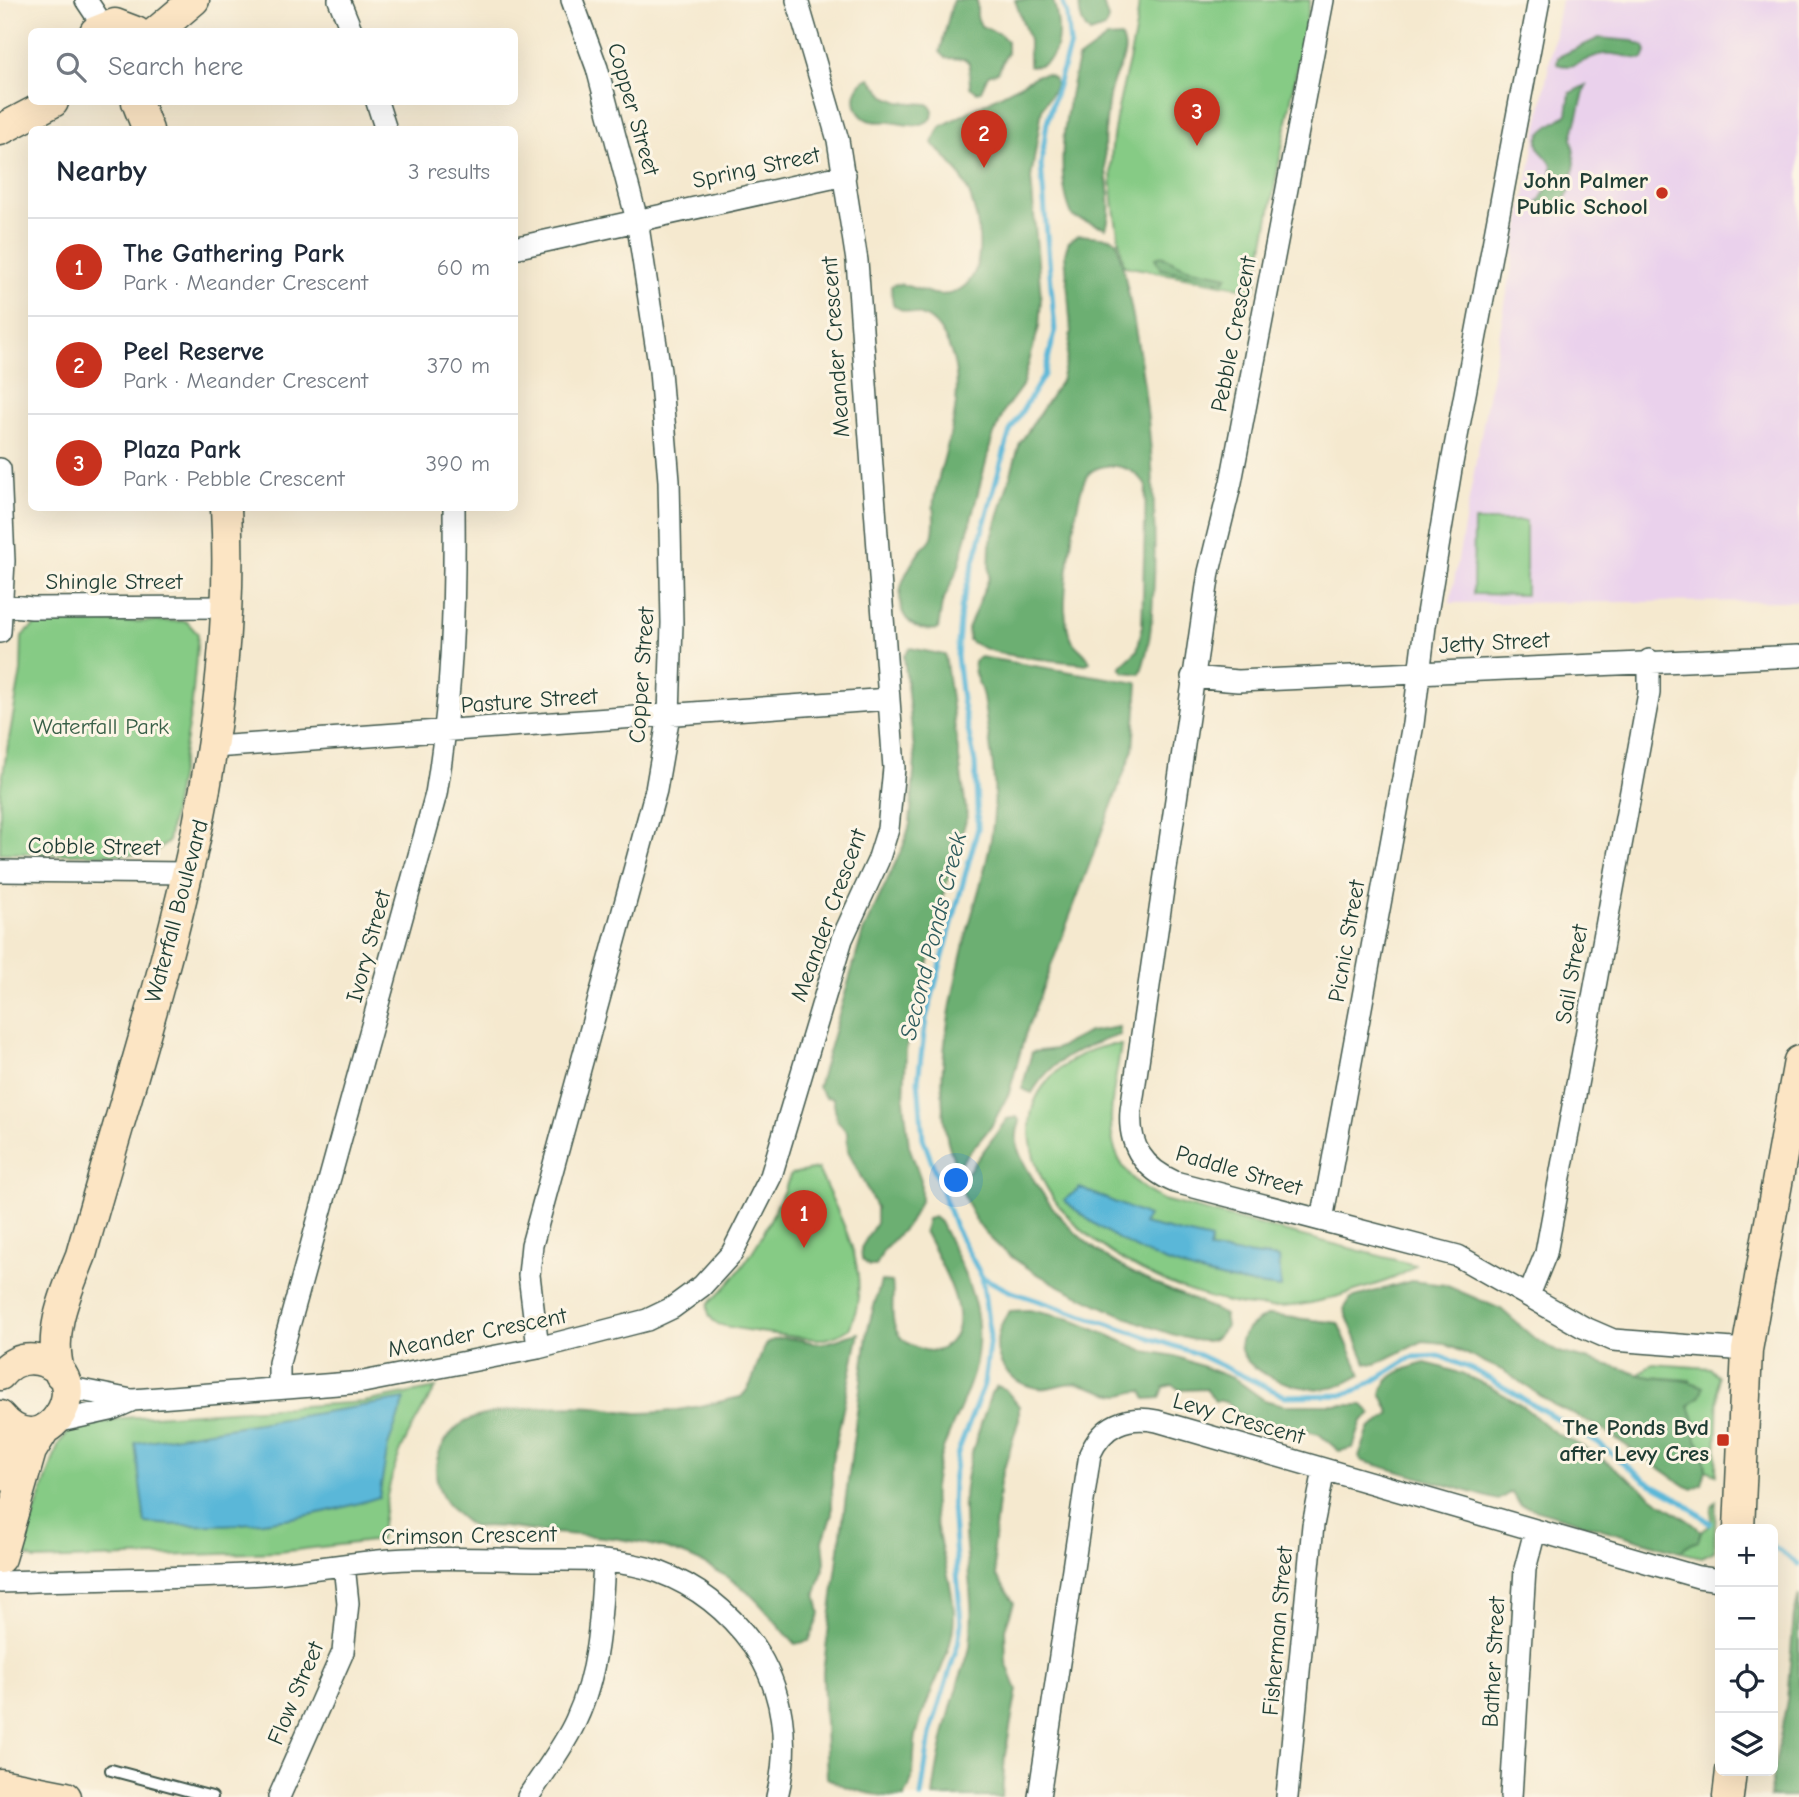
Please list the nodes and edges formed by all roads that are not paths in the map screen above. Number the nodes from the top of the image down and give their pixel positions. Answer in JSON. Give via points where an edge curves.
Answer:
{"nodes":[{"id":1,"x":86,"y":0,"type":"edge"},
{"id":2,"x":194,"y":0,"type":"edge"},
{"id":3,"x":339,"y":0,"type":"edge"},
{"id":4,"x":572,"y":0,"type":"edge"},
{"id":5,"x":797,"y":0,"type":"edge"},
{"id":6,"x":1323,"y":0,"type":"edge"},
{"id":7,"x":1539,"y":0,"type":"edge"},
{"id":8,"x":99,"y":28,"type":"edge"},
{"id":9,"x":102,"y":28,"type":"edge"},
{"id":10,"x":126,"y":28,"type":"edge"},
{"id":11,"x":161,"y":28,"type":"edge"},
{"id":12,"x":350,"y":28,"type":"edge"},
{"id":13,"x":47,"y":105,"type":"edge"},
{"id":14,"x":138,"y":105,"type":"edge"},
{"id":15,"x":378,"y":105,"type":"edge"},
{"id":16,"x":146,"y":126,"type":"edge"},
{"id":17,"x":385,"y":126,"type":"edge"},
{"id":18,"x":0,"y":130,"type":"edge"},
{"id":19,"x":845,"y":175,"type":"junction"},
{"id":20,"x":637,"y":220,"type":"junction"},
{"id":21,"x":518,"y":247,"type":"edge"},
{"id":22,"x":0,"y":469,"type":"edge"},
{"id":23,"x":226,"y":511,"type":"edge"},
{"id":24,"x":454,"y":511,"type":"edge"},
{"id":25,"x":2,"y":561,"type":"edge"},
{"id":26,"x":3,"y":605,"type":"junction"},
{"id":27,"x":226,"y":607,"type":"junction"},
{"id":28,"x":0,"y":632,"type":"edge"},
{"id":29,"x":1799,"y":656,"type":"edge"},
{"id":30,"x":1649,"y":660,"type":"junction"},
{"id":31,"x":1419,"y":672,"type":"junction"},
{"id":32,"x":1192,"y":677,"type":"junction"},
{"id":33,"x":889,"y":699,"type":"junction"},
{"id":34,"x":669,"y":715,"type":"junction"},
{"id":35,"x":446,"y":732,"type":"junction"},
{"id":36,"x":214,"y":747,"type":"junction"},
{"id":37,"x":0,"y":871,"type":"edge"},
{"id":38,"x":188,"y":873,"type":"junction"},
{"id":39,"x":1799,"y":1061,"type":"edge"},
{"id":40,"x":1322,"y":1220,"type":"junction"},
{"id":41,"x":1529,"y":1294,"type":"junction"},
{"id":42,"x":61,"y":1303,"type":"junction"},
{"id":43,"x":538,"y":1348,"type":"junction"},
{"id":44,"x":1747,"y":1350,"type":"junction"},
{"id":45,"x":2,"y":1372,"type":"edge"},
{"id":46,"x":63,"y":1381,"type":"junction"},
{"id":47,"x":279,"y":1388,"type":"junction"},
{"id":48,"x":133,"y":1401,"type":"junction"},
{"id":49,"x":0,"y":1416,"type":"edge"},
{"id":50,"x":50,"y":1426,"type":"junction"},
{"id":51,"x":1324,"y":1470,"type":"junction"},
{"id":52,"x":0,"y":1476,"type":"edge"},
{"id":53,"x":1738,"y":1524,"type":"edge"},
{"id":54,"x":1535,"y":1531,"type":"junction"},
{"id":55,"x":0,"y":1558,"type":"edge"},
{"id":56,"x":604,"y":1562,"type":"junction"},
{"id":57,"x":344,"y":1566,"type":"junction"},
{"id":58,"x":1715,"y":1579,"type":"edge"},
{"id":59,"x":0,"y":1582,"type":"edge"},
{"id":60,"x":111,"y":1770,"type":"dead end"},
{"id":61,"x":1730,"y":1776,"type":"edge"},
{"id":62,"x":0,"y":1784,"type":"edge"},
{"id":63,"x":66,"y":1797,"type":"edge"},
{"id":64,"x":212,"y":1797,"type":"edge"},
{"id":65,"x":279,"y":1797,"type":"edge"},
{"id":66,"x":528,"y":1797,"type":"edge"},
{"id":67,"x":777,"y":1797,"type":"edge"},
{"id":68,"x":1039,"y":1797,"type":"edge"},
{"id":69,"x":1287,"y":1797,"type":"edge"},
{"id":70,"x":1511,"y":1797,"type":"edge"},
{"id":71,"x":1728,"y":1797,"type":"edge"}],
"edges":[{"from":1,"to":8,"type":"street"},
{"from":2,"to":11,"type":"street"},
{"from":3,"to":12,"type":"street"},
{"from":4,"to":20,"type":"street","name":"Copper Street","via":[[597,68]]},
{"from":5,"to":19,"type":"street","name":"Meander Crescent"},
{"from":6,"to":32,"type":"street","name":"Pebble Crescent"},
{"from":7,"to":31,"type":"street","via":[[1452,463]]},
{"from":9,"to":10,"type":"street","via":[[116,24]]},
{"from":13,"to":18,"type":"street"},
{"from":14,"to":16,"type":"street"},
{"from":15,"to":17,"type":"street"},
{"from":19,"to":20,"type":"street","name":"Spring Street"},
{"from":19,"to":33,"type":"street","name":"Meander Crescent","via":[[857,261]]},
{"from":20,"to":21,"type":"street","name":"Spring Street"},
{"from":20,"to":34,"type":"street","name":"Copper Street","via":[[665,424],[672,551]]},
{"from":22,"to":25,"type":"street"},
{"from":23,"to":27,"type":"street","name":"Waterfall Boulevard"},
{"from":24,"to":35,"type":"street","name":"Ivory Street"},
{"from":25,"to":26,"type":"street"},
{"from":26,"to":27,"type":"street","name":"Shingle Street"},
{"from":26,"to":28,"type":"street"},
{"from":27,"to":36,"type":"street","name":"Waterfall Boulevard"},
{"from":29,"to":30,"type":"street","name":"Jetty Street"},
{"from":30,"to":31,"type":"street","name":"Jetty Street"},
{"from":30,"to":41,"type":"street","name":"Sail Street","via":[[1649,693],[1546,1253]]},
{"from":31,"to":32,"type":"street","name":"Jetty Street","via":[[1220,681]]},
{"from":31,"to":40,"type":"street","name":"Picnic Street"},
{"from":32,"to":40,"type":"street","name":"Paddle Street","via":[[1131,1110],[1132,1137],[1143,1161],[1175,1182]]},
{"from":33,"to":34,"type":"street","name":"Pasture Street"},
{"from":33,"to":43,"type":"street","name":"Meander Crescent","via":[[894,768],[888,829],[842,939],[771,1176],[754,1214],[732,1253],[702,1286],[672,1308],[647,1320]]},
{"from":34,"to":35,"type":"street","name":"Pasture Street"},
{"from":34,"to":43,"type":"street","name":"Copper Street","via":[[635,873],[532,1245],[529,1275]]},
{"from":35,"to":36,"type":"street","name":"Pasture Street"},
{"from":35,"to":47,"type":"street","name":"Ivory Street","via":[[436,794],[403,919],[279,1363]]},
{"from":36,"to":38,"type":"street","name":"Waterfall Boulevard"},
{"from":37,"to":38,"type":"street","name":"Cobble Street"},
{"from":38,"to":42,"type":"street","name":"Waterfall Boulevard","via":[[81,1255]]},
{"from":39,"to":44,"type":"street"},
{"from":40,"to":41,"type":"street","name":"Paddle Street","via":[[1458,1256]]},
{"from":41,"to":44,"type":"street","name":"Paddle Street","via":[[1613,1340]]},
{"from":42,"to":45,"type":"street","name":"Waterfall Boulevard"},
{"from":42,"to":46,"type":"street","name":"Waterfall Boulevard","via":[[55,1348]]},
{"from":43,"to":47,"type":"street","name":"Meander Crescent","via":[[363,1382]]},
{"from":44,"to":53,"type":"street"},
{"from":45,"to":46,"type":"street","via":[[20,1360],[35,1359],[49,1364]]},
{"from":46,"to":48,"type":"street","name":"Meander Crescent"},
{"from":46,"to":50,"type":"street","via":[[66,1402]]},
{"from":47,"to":48,"type":"street","name":"Meander Crescent"},
{"from":48,"to":50,"type":"street","name":"Meander Crescent"},
{"from":49,"to":50,"type":"street","via":[[23,1431]]},
{"from":49,"to":52,"type":"street","via":[[4,1447]]},
{"from":50,"to":55,"type":"street","via":[[32,1451]]},
{"from":51,"to":54,"type":"street","name":"Levy Crescent"},
{"from":51,"to":68,"type":"street","name":"Levy Crescent","via":[[1146,1419],[1115,1424],[1096,1440],[1087,1468]]},
{"from":51,"to":69,"type":"street","name":"Fisherman Street","via":[[1312,1525]]},
{"from":54,"to":58,"type":"street","name":"Levy Crescent"},
{"from":54,"to":70,"type":"street","name":"Bather Street","via":[[1525,1569]]},
{"from":56,"to":57,"type":"street","name":"Crimson Crescent","via":[[422,1559]]},
{"from":56,"to":66,"type":"street","via":[[587,1693],[567,1737]]},
{"from":56,"to":67,"type":"street","name":"Crimson Crescent","via":[[656,1571],[692,1587],[749,1639],[768,1671],[783,1725]]},
{"from":57,"to":59,"type":"street","name":"Crimson Crescent","via":[[264,1574]]},
{"from":57,"to":65,"type":"street","name":"Flow Street","via":[[348,1603],[343,1652]]},
{"from":60,"to":64,"type":"lane"},
{"from":61,"to":71,"type":"street"},
{"from":62,"to":63,"type":"street"}]}
